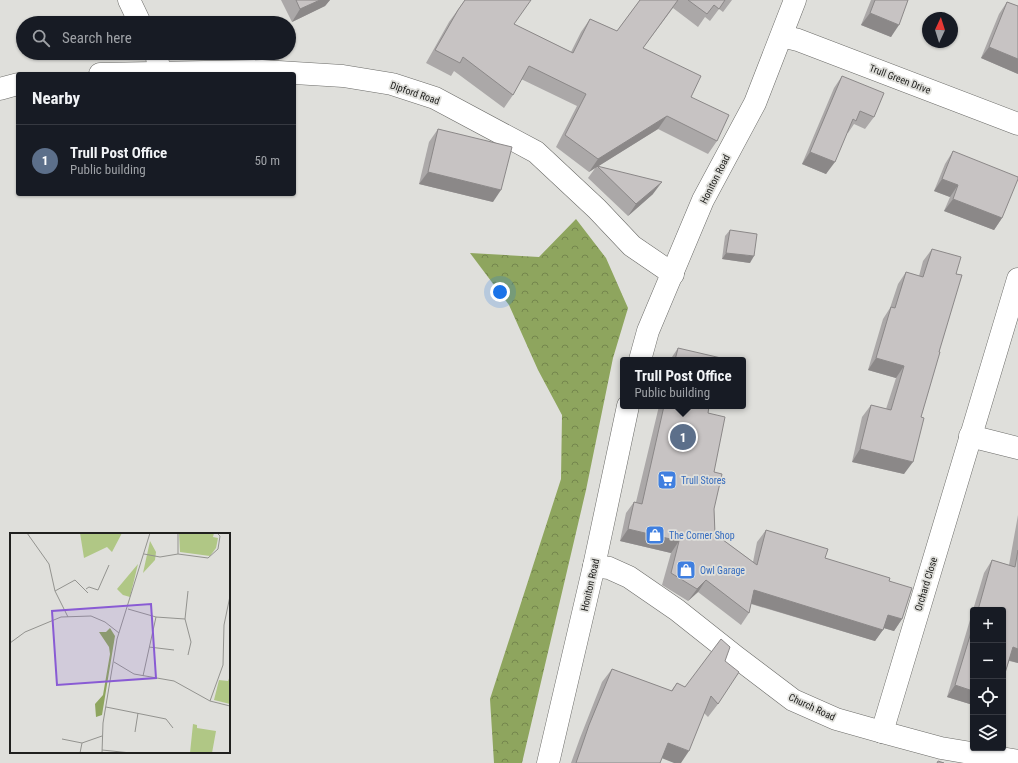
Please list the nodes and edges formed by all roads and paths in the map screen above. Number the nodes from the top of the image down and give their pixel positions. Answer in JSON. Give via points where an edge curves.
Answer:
{"nodes":[{"id":1,"x":128,"y":0,"type":"edge"},
{"id":2,"x":795,"y":0,"type":"edge"},
{"id":3,"x":136,"y":16,"type":"edge"},
{"id":4,"x":782,"y":36,"type":"junction"},
{"id":5,"x":158,"y":63,"type":"edge"},
{"id":6,"x":111,"y":72,"type":"edge"},
{"id":7,"x":278,"y":72,"type":"edge"},
{"id":8,"x":296,"y":73,"type":"edge"},
{"id":9,"x":16,"y":85,"type":"edge"},
{"id":10,"x":0,"y":89,"type":"edge"},
{"id":11,"x":1018,"y":124,"type":"edge"},
{"id":12,"x":673,"y":274,"type":"junction"},
{"id":13,"x":1018,"y":279,"type":"edge"},
{"id":14,"x":641,"y":357,"type":"edge"},
{"id":15,"x":627,"y":409,"type":"edge"},
{"id":16,"x":970,"y":436,"type":"junction"},
{"id":17,"x":1018,"y":448,"type":"edge"},
{"id":18,"x":594,"y":566,"type":"junction"},
{"id":19,"x":882,"y":732,"type":"junction"},
{"id":20,"x":1018,"y":761,"type":"edge"},
{"id":21,"x":548,"y":763,"type":"edge"}],
"edges":[{"from":1,"to":3,"type":"street"},
{"from":2,"to":4,"type":"street","name":"Honiton Road"},
{"from":4,"to":11,"type":"street","name":"Trull Green Drive"},
{"from":4,"to":12,"type":"street","name":"Honiton Road","via":[[755,103],[703,200]]},
{"from":5,"to":6,"type":"street","name":"Dipford Road"},
{"from":5,"to":7,"type":"street","name":"Dipford Road"},
{"from":8,"to":12,"type":"street","name":"Dipford Road","via":[[343,76],[392,84],[435,98],[536,152],[632,246]]},
{"from":9,"to":10,"type":"street"},
{"from":12,"to":14,"type":"street","name":"Honiton Road","via":[[648,331]]},
{"from":13,"to":16,"type":"street","name":"Orchard Close"},
{"from":15,"to":18,"type":"street","name":"Honiton Road"},
{"from":16,"to":17,"type":"street"},
{"from":16,"to":19,"type":"street","name":"Orchard Close"},
{"from":18,"to":19,"type":"street","name":"Church Road","via":[[609,568],[629,577],[677,610],[793,700],[836,719]]},
{"from":18,"to":21,"type":"street","name":"Honiton Road"},
{"from":19,"to":20,"type":"street","name":"Church Road","via":[[941,748]]}]}
